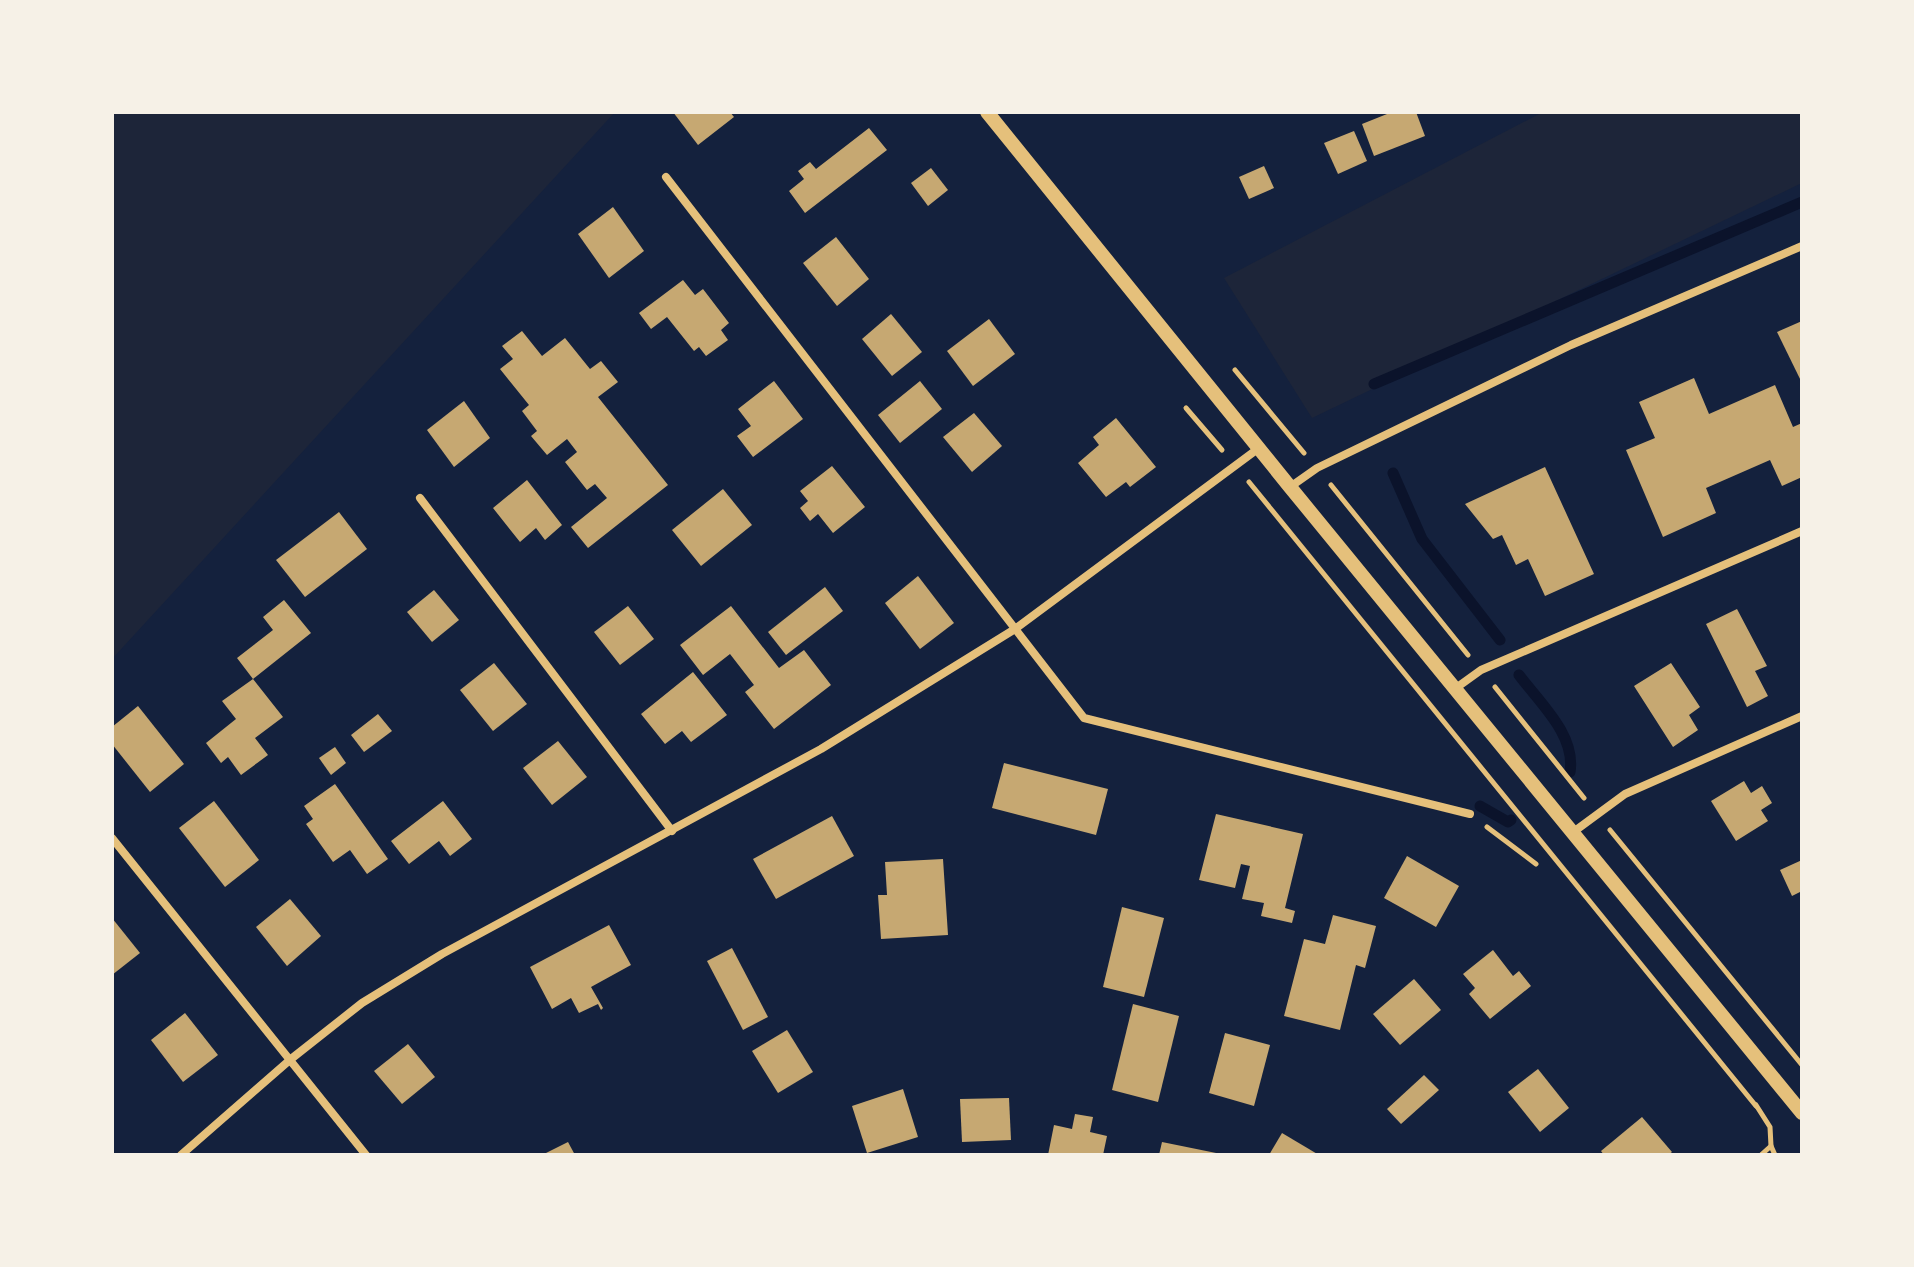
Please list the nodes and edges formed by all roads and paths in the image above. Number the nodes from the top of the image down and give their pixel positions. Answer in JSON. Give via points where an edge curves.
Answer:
{"nodes":[{"id":1,"x":987,"y":112,"type":"edge"},
{"id":2,"x":666,"y":177,"type":"dead end"},
{"id":3,"x":1802,"y":246,"type":"edge"},
{"id":4,"x":1235,"y":370,"type":"dead end"},
{"id":5,"x":1186,"y":408,"type":"dead end"},
{"id":6,"x":1259,"y":448,"type":"junction"},
{"id":7,"x":1235,"y":466,"type":"junction"},
{"id":8,"x":1317,"y":468,"type":"junction"},
{"id":9,"x":1290,"y":487,"type":"junction"},
{"id":10,"x":420,"y":498,"type":"dead end"},
{"id":11,"x":1802,"y":531,"type":"edge"},
{"id":12,"x":1015,"y":629,"type":"junction"},
{"id":13,"x":1481,"y":670,"type":"junction"},
{"id":14,"x":1456,"y":688,"type":"junction"},
{"id":15,"x":1802,"y":716,"type":"edge"},
{"id":16,"x":1470,"y":814,"type":"joint"},
{"id":17,"x":1597,"y":814,"type":"junction"},
{"id":18,"x":672,"y":831,"type":"junction"},
{"id":19,"x":1572,"y":833,"type":"junction"},
{"id":20,"x":112,"y":838,"type":"edge"},
{"id":21,"x":1536,"y":864,"type":"dead end"},
{"id":22,"x":291,"y":1059,"type":"junction"},
{"id":23,"x":1802,"y":1065,"type":"edge"},
{"id":24,"x":1756,"y":1106,"type":"dead end"},
{"id":25,"x":1802,"y":1113,"type":"edge"},
{"id":26,"x":181,"y":1155,"type":"edge"},
{"id":27,"x":366,"y":1155,"type":"edge"},
{"id":28,"x":1761,"y":1155,"type":"edge"},
{"id":29,"x":1775,"y":1155,"type":"edge"}],
"edges":[{"from":1,"to":6,"type":"street"},
{"from":2,"to":12,"type":"street"},
{"from":3,"to":8,"type":"street","via":[[1571,345]]},
{"from":4,"to":8,"type":"path"},
{"from":5,"to":7,"type":"path"},
{"from":6,"to":7,"type":"street"},
{"from":6,"to":9,"type":"street"},
{"from":7,"to":12,"type":"street"},
{"from":7,"to":24,"type":"path"},
{"from":8,"to":9,"type":"street"},
{"from":8,"to":13,"type":"path"},
{"from":9,"to":14,"type":"street"},
{"from":10,"to":18,"type":"street"},
{"from":11,"to":13,"type":"street"},
{"from":12,"to":16,"type":"street","via":[[1084,718]]},
{"from":12,"to":18,"type":"street","via":[[821,749]]},
{"from":13,"to":14,"type":"street"},
{"from":13,"to":17,"type":"path"},
{"from":14,"to":19,"type":"street"},
{"from":15,"to":17,"type":"street","via":[[1625,794]]},
{"from":16,"to":21,"type":"path"},
{"from":17,"to":19,"type":"street"},
{"from":17,"to":23,"type":"path"},
{"from":18,"to":22,"type":"street","via":[[442,954],[362,1003]]},
{"from":19,"to":25,"type":"street"},
{"from":20,"to":22,"type":"street"},
{"from":22,"to":26,"type":"street"},
{"from":22,"to":27,"type":"street"},
{"from":28,"to":29,"type":"path","via":[[1771,1146]]}]}
